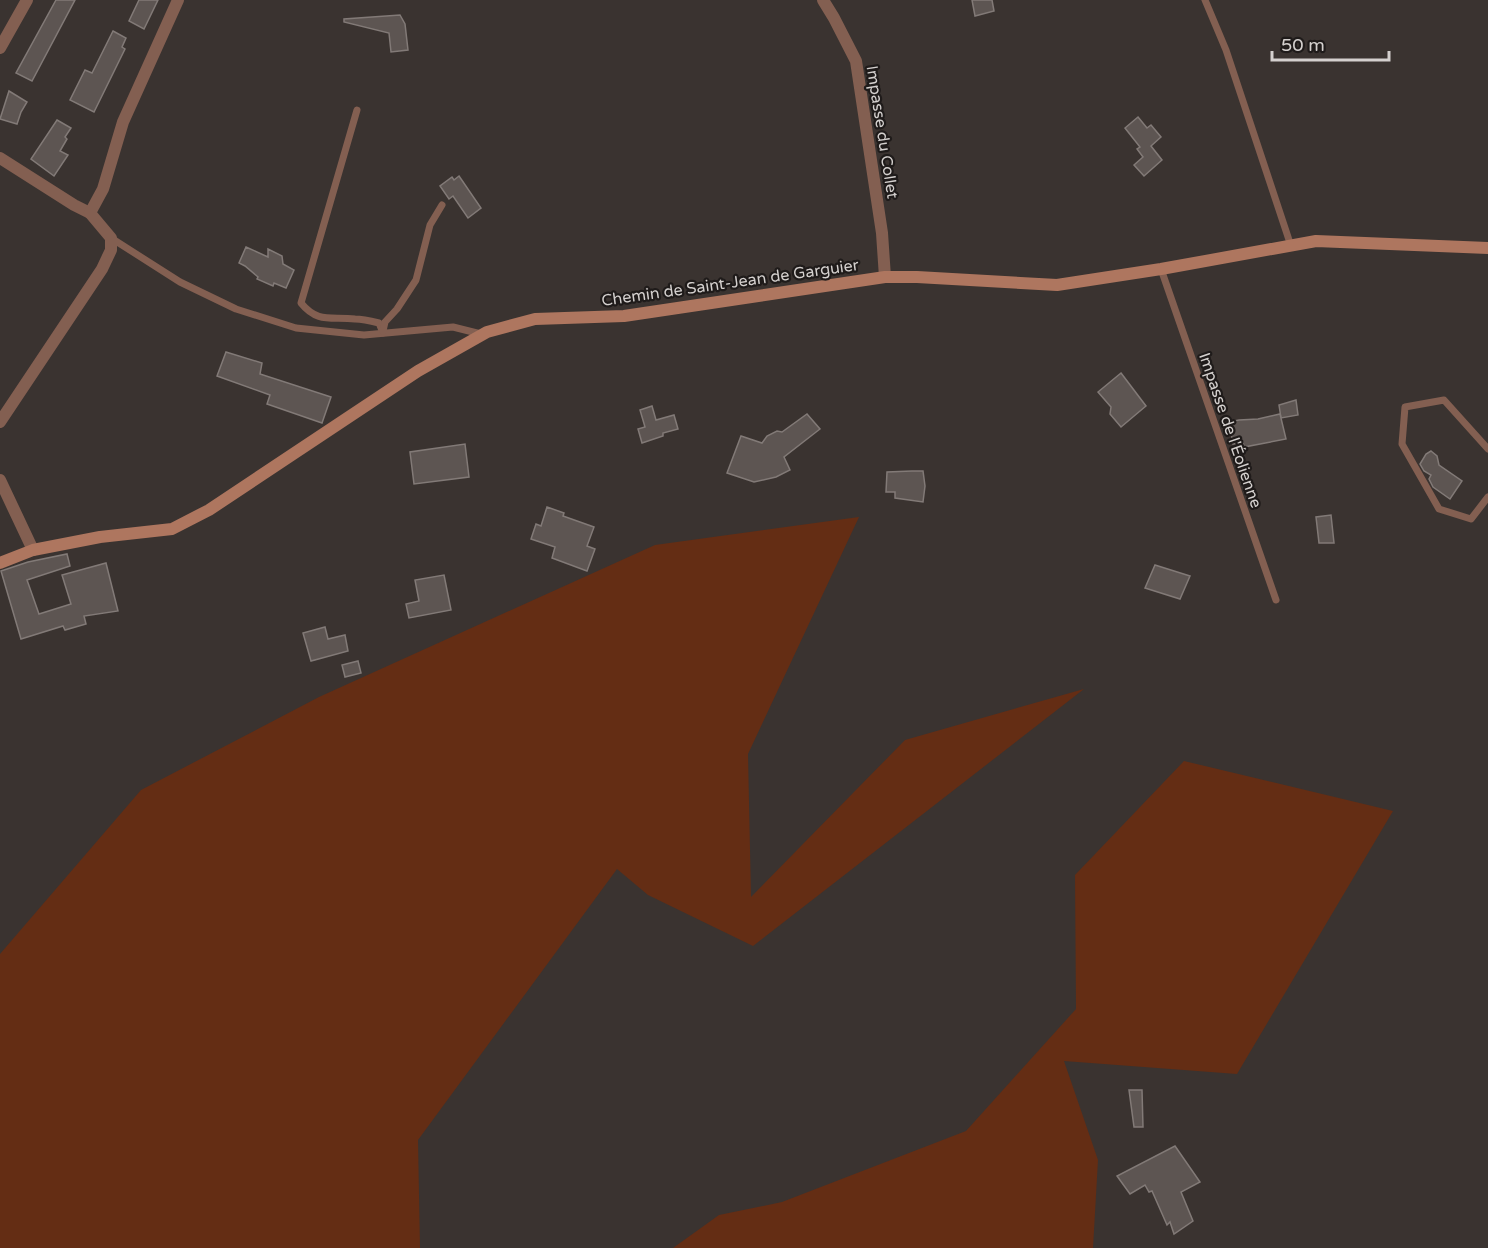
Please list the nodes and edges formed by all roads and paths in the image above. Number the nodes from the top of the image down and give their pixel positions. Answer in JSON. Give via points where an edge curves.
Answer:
{"nodes":[{"id":1,"x":27,"y":0,"type":"edge"},
{"id":2,"x":178,"y":0,"type":"edge"},
{"id":3,"x":823,"y":0,"type":"edge"},
{"id":4,"x":1205,"y":0,"type":"edge"},
{"id":5,"x":0,"y":48,"type":"edge"},
{"id":6,"x":357,"y":110,"type":"dead end"},
{"id":7,"x":0,"y":158,"type":"edge"},
{"id":8,"x":442,"y":205,"type":"dead end"},
{"id":9,"x":90,"y":213,"type":"junction"},
{"id":10,"x":111,"y":238,"type":"junction"},
{"id":11,"x":1291,"y":246,"type":"junction"},
{"id":12,"x":1488,"y":248,"type":"edge"},
{"id":13,"x":1161,"y":269,"type":"junction"},
{"id":14,"x":885,"y":277,"type":"junction"},
{"id":15,"x":383,"y":333,"type":"junction"},
{"id":16,"x":483,"y":335,"type":"junction"},
{"id":17,"x":0,"y":422,"type":"edge"},
{"id":18,"x":1488,"y":449,"type":"edge"},
{"id":19,"x":0,"y":480,"type":"edge"},
{"id":20,"x":1488,"y":497,"type":"edge"},
{"id":21,"x":33,"y":550,"type":"junction"},
{"id":22,"x":0,"y":563,"type":"edge"},
{"id":23,"x":1275,"y":600,"type":"dead end"}],
"edges":[{"from":1,"to":5,"type":"street"},
{"from":2,"to":9,"type":"street","via":[[123,122],[103,189]]},
{"from":3,"to":14,"type":"street","name":"Impasse du Collet","via":[[856,61]]},
{"from":4,"to":11,"type":"lane","via":[[1227,50]]},
{"from":6,"to":15,"type":"lane","via":[[301,303],[308,313],[321,318],[379,323]]},
{"from":7,"to":9,"type":"street"},
{"from":8,"to":15,"type":"lane","via":[[430,225],[416,280],[385,322]]},
{"from":9,"to":10,"type":"street"},
{"from":10,"to":15,"type":"lane","via":[[180,282],[236,309],[296,328],[364,335]]},
{"from":10,"to":17,"type":"street","via":[[111,249],[102,269]]},
{"from":11,"to":12,"type":"street","name":"Chemin de Saint-Jean de Garguier","via":[[1316,241]]},
{"from":11,"to":13,"type":"street","name":"Chemin de Saint-Jean de Garguier"},
{"from":13,"to":14,"type":"street","name":"Chemin de Saint-Jean de Garguier","via":[[1057,285]]},
{"from":13,"to":23,"type":"lane","name":"Impasse de l'Éolienne"},
{"from":14,"to":16,"type":"street","name":"Chemin de Saint-Jean de Garguier","via":[[624,316],[534,319]]},
{"from":15,"to":16,"type":"lane","via":[[453,327]]},
{"from":16,"to":21,"type":"street","name":"Chemin de Saint-Jean de Garguier","via":[[418,371],[209,510],[172,529]]},
{"from":18,"to":20,"type":"lane","via":[[1444,400],[1405,407],[1402,444],[1439,509],[1471,519]]},
{"from":19,"to":21,"type":"street"},
{"from":21,"to":22,"type":"street","name":"Chemin de Saint-Jean de Garguier"}]}
